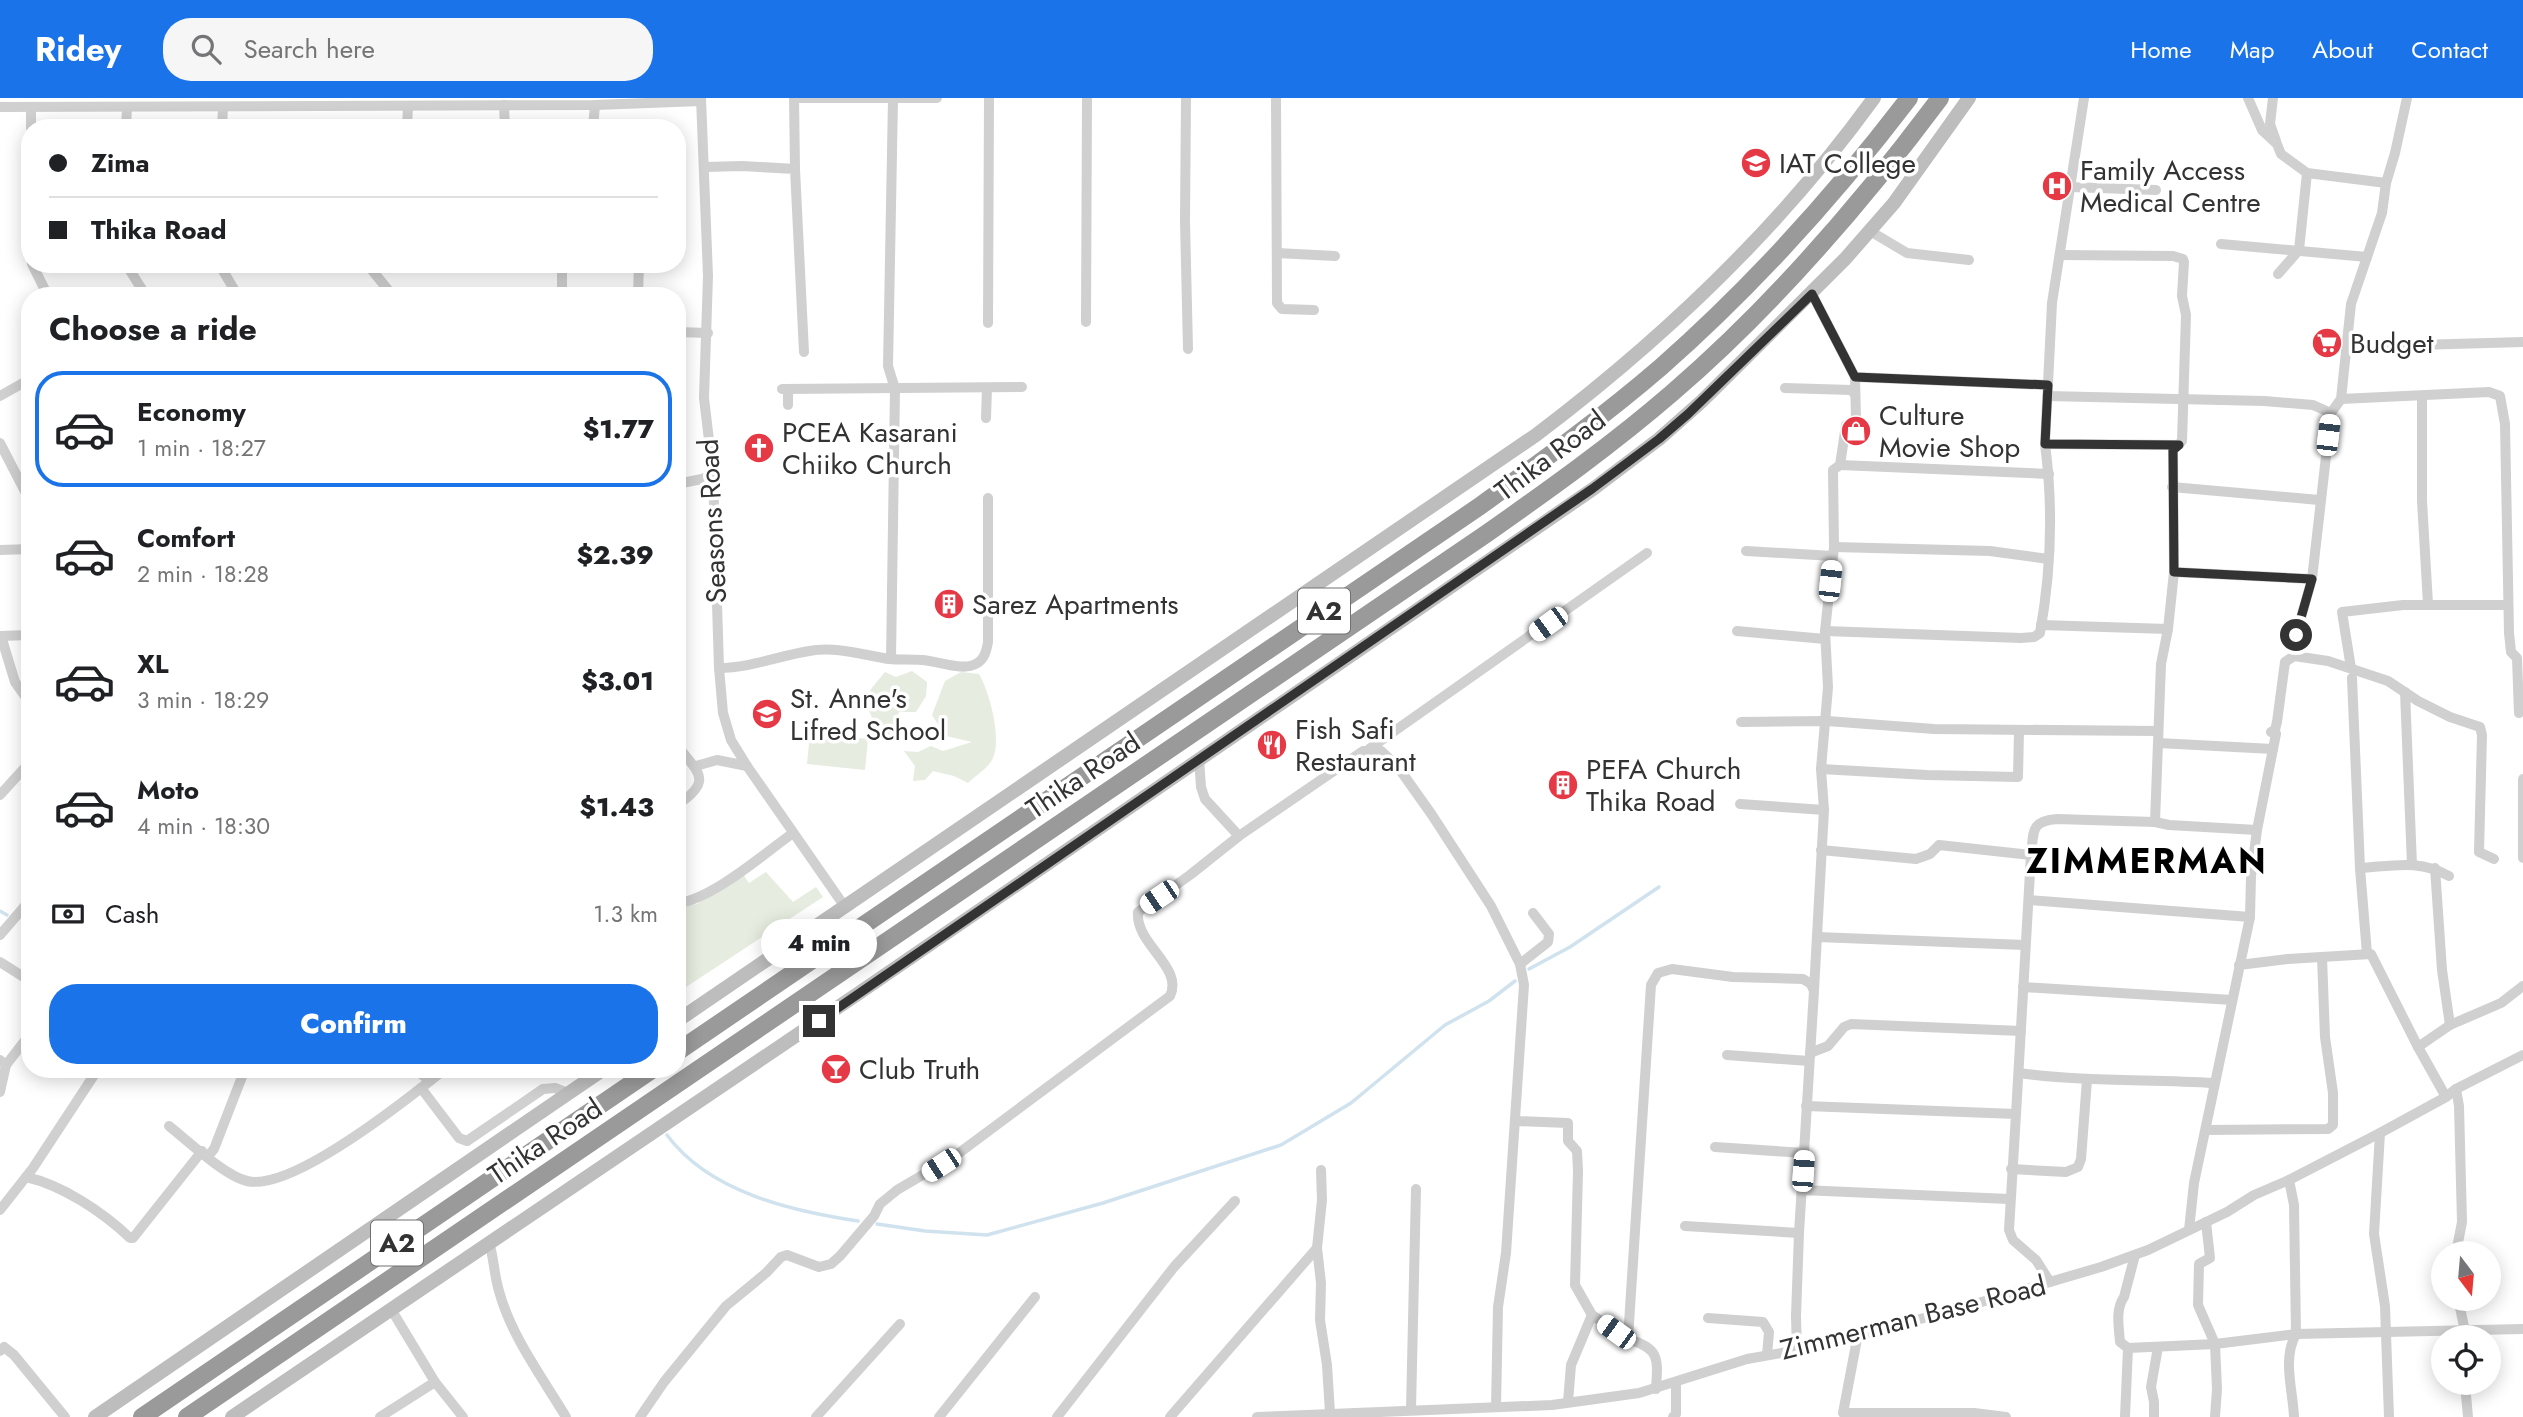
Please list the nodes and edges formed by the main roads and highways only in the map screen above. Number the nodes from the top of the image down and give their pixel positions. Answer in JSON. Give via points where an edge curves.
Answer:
{"nodes":[{"id":1,"x":1874,"y":98,"type":"edge"},
{"id":2,"x":1909,"y":98,"type":"edge"},
{"id":3,"x":1940,"y":98,"type":"edge"},
{"id":4,"x":1969,"y":98,"type":"edge"},
{"id":5,"x":686,"y":1015,"type":"edge"},
{"id":6,"x":686,"y":1046,"type":"edge"},
{"id":7,"x":590,"y":1078,"type":"edge"},
{"id":8,"x":640,"y":1078,"type":"edge"},
{"id":9,"x":686,"y":1078,"type":"edge"},
{"id":10,"x":686,"y":1078,"type":"edge"},
{"id":11,"x":95,"y":1417,"type":"edge"},
{"id":12,"x":142,"y":1417,"type":"edge"},
{"id":13,"x":187,"y":1417,"type":"edge"},
{"id":14,"x":232,"y":1417,"type":"edge"}],
"edges":[{"from":1,"to":5,"type":"main road","name":"Thika Road","via":[[1837,149],[1730,267],[1574,406]]},
{"from":2,"to":6,"type":"highway","name":"Thika Road","number":"A2","via":[[1813,216],[1749,285],[1661,366],[1558,450]]},
{"from":3,"to":9,"type":"highway","name":"Thika Road","number":"A2","via":[[1889,165],[1762,308],[1673,392],[1568,476]]},
{"from":4,"to":14,"type":"main road","name":"Thika Road","via":[[1870,231],[1812,294],[1659,439],[1570,505],[802,1032]]},
{"from":7,"to":11,"type":"main road","name":"Thika Road"},
{"from":8,"to":12,"type":"highway","name":"Thika Road","number":"A2"},
{"from":10,"to":13,"type":"highway","name":"Thika Road","number":"A2"}]}
